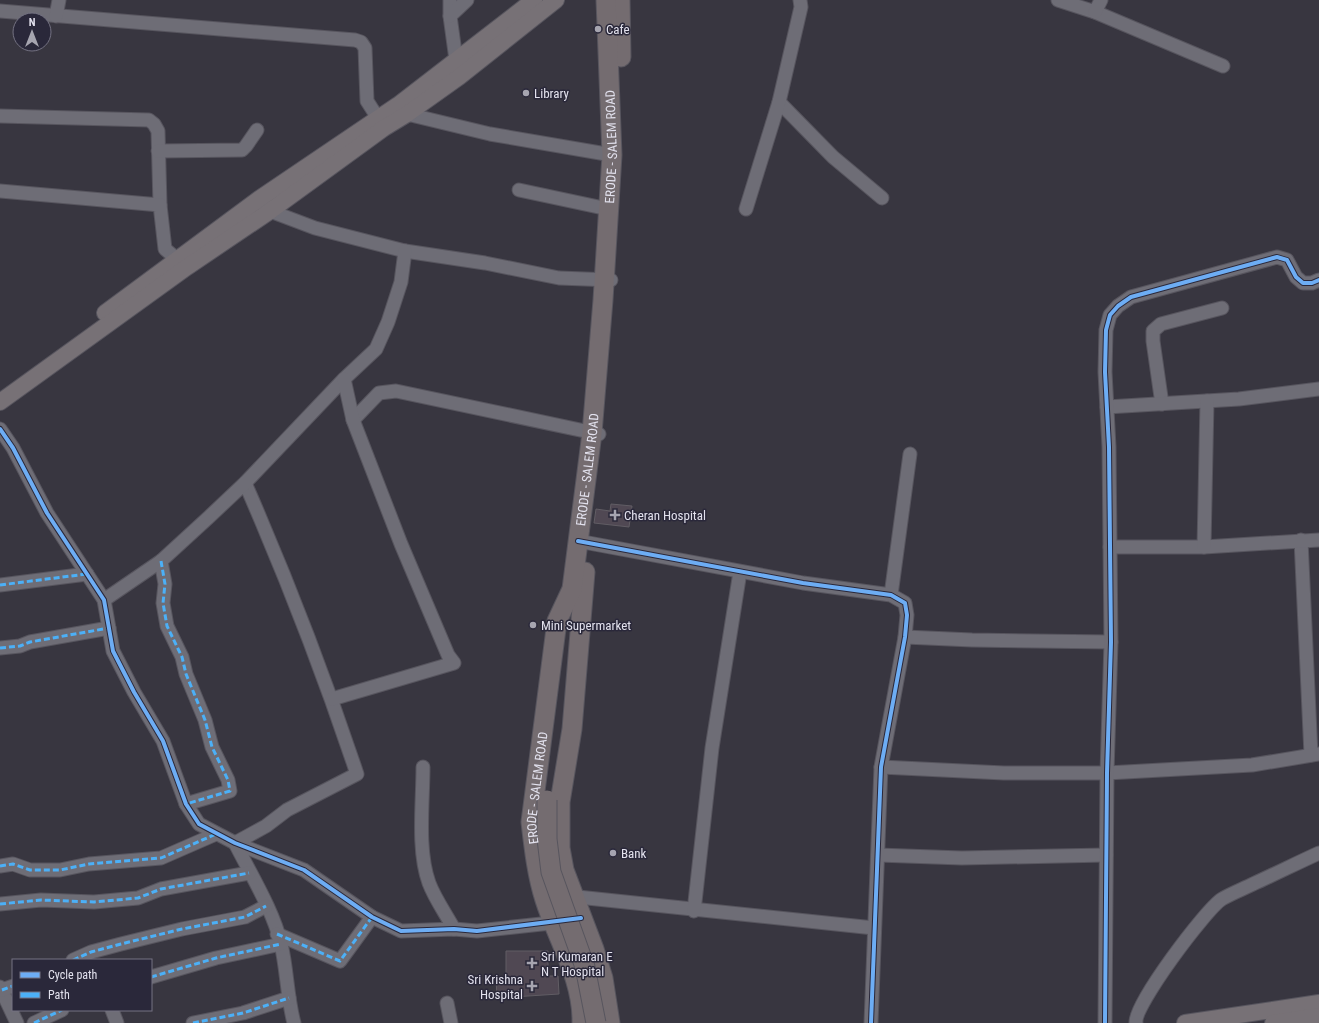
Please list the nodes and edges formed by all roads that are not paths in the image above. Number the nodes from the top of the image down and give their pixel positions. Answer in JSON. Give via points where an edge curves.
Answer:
{"nodes":[{"id":1,"x":59,"y":0,"type":"edge"},
{"id":2,"x":450,"y":0,"type":"edge"},
{"id":3,"x":467,"y":0,"type":"edge"},
{"id":4,"x":534,"y":0,"type":"edge"},
{"id":5,"x":556,"y":0,"type":"edge"},
{"id":6,"x":606,"y":0,"type":"edge"},
{"id":7,"x":620,"y":0,"type":"edge"},
{"id":8,"x":800,"y":0,"type":"edge"},
{"id":9,"x":1058,"y":0,"type":"edge"},
{"id":10,"x":1101,"y":0,"type":"edge"},
{"id":11,"x":0,"y":11,"type":"edge"},
{"id":12,"x":1095,"y":12,"type":"junction"},
{"id":13,"x":56,"y":16,"type":"junction"},
{"id":14,"x":450,"y":16,"type":"junction"},
{"id":15,"x":456,"y":61,"type":"junction"},
{"id":16,"x":1223,"y":66,"type":"dead end"},
{"id":17,"x":459,"y":77,"type":"junction"},
{"id":18,"x":779,"y":102,"type":"junction"},
{"id":19,"x":407,"y":114,"type":"junction"},
{"id":20,"x":0,"y":116,"type":"edge"},
{"id":21,"x":381,"y":123,"type":"junction"},
{"id":22,"x":257,"y":130,"type":"dead end"},
{"id":23,"x":158,"y":151,"type":"junction"},
{"id":24,"x":612,"y":155,"type":"junction"},
{"id":25,"x":520,"y":190,"type":"dead end"},
{"id":26,"x":0,"y":192,"type":"edge"},
{"id":27,"x":882,"y":198,"type":"dead end"},
{"id":28,"x":259,"y":199,"type":"junction"},
{"id":29,"x":160,"y":204,"type":"junction"},
{"id":30,"x":608,"y":209,"type":"junction"},
{"id":31,"x":746,"y":209,"type":"dead end"},
{"id":32,"x":270,"y":212,"type":"junction"},
{"id":33,"x":405,"y":251,"type":"junction"},
{"id":34,"x":182,"y":263,"type":"junction"},
{"id":35,"x":608,"y":280,"type":"junction"},
{"id":36,"x":1319,"y":280,"type":"edge"},
{"id":37,"x":1222,"y":308,"type":"dead end"},
{"id":38,"x":344,"y":379,"type":"junction"},
{"id":39,"x":0,"y":389,"type":"edge"},
{"id":40,"x":1319,"y":389,"type":"edge"},
{"id":41,"x":1207,"y":401,"type":"junction"},
{"id":42,"x":0,"y":402,"type":"edge"},
{"id":43,"x":1162,"y":404,"type":"junction"},
{"id":44,"x":1107,"y":407,"type":"junction"},
{"id":45,"x":353,"y":420,"type":"junction"},
{"id":46,"x":0,"y":429,"type":"edge"},
{"id":47,"x":596,"y":434,"type":"junction"},
{"id":48,"x":910,"y":454,"type":"dead end"},
{"id":49,"x":245,"y":483,"type":"junction"},
{"id":50,"x":1301,"y":540,"type":"junction"},
{"id":51,"x":1319,"y":540,"type":"edge"},
{"id":52,"x":583,"y":542,"type":"junction"},
{"id":53,"x":1110,"y":547,"type":"junction"},
{"id":54,"x":1204,"y":547,"type":"junction"},
{"id":55,"x":161,"y":560,"type":"junction"},
{"id":56,"x":740,"y":572,"type":"junction"},
{"id":57,"x":88,"y":574,"type":"junction"},
{"id":58,"x":0,"y":585,"type":"edge"},
{"id":59,"x":572,"y":589,"type":"junction"},
{"id":60,"x":891,"y":595,"type":"junction"},
{"id":61,"x":104,"y":600,"type":"junction"},
{"id":62,"x":109,"y":628,"type":"junction"},
{"id":63,"x":905,"y":637,"type":"junction"},
{"id":64,"x":1111,"y":642,"type":"junction"},
{"id":65,"x":0,"y":648,"type":"edge"},
{"id":66,"x":332,"y":699,"type":"junction"},
{"id":67,"x":1315,"y":754,"type":"edge"},
{"id":68,"x":423,"y":767,"type":"dead end"},
{"id":69,"x":881,"y":767,"type":"junction"},
{"id":70,"x":1107,"y":774,"type":"junction"},
{"id":71,"x":186,"y":804,"type":"junction"},
{"id":72,"x":216,"y":834,"type":"junction"},
{"id":73,"x":235,"y":843,"type":"junction"},
{"id":74,"x":1319,"y":853,"type":"edge"},
{"id":75,"x":878,"y":855,"type":"junction"},
{"id":76,"x":1106,"y":855,"type":"junction"},
{"id":77,"x":0,"y":866,"type":"edge"},
{"id":78,"x":250,"y":873,"type":"junction"},
{"id":79,"x":572,"y":895,"type":"junction"},
{"id":80,"x":545,"y":900,"type":"junction"},
{"id":81,"x":0,"y":904,"type":"edge"},
{"id":82,"x":266,"y":906,"type":"junction"},
{"id":83,"x":694,"y":911,"type":"junction"},
{"id":84,"x":372,"y":916,"type":"junction"},
{"id":85,"x":581,"y":918,"type":"junction"},
{"id":86,"x":553,"y":923,"type":"junction"},
{"id":87,"x":874,"y":928,"type":"junction"},
{"id":88,"x":454,"y":929,"type":"junction"},
{"id":89,"x":279,"y":939,"type":"junction"},
{"id":90,"x":93,"y":956,"type":"edge"},
{"id":91,"x":78,"y":959,"type":"edge"},
{"id":92,"x":152,"y":977,"type":"edge"},
{"id":93,"x":5,"y":988,"type":"edge"},
{"id":94,"x":288,"y":998,"type":"junction"},
{"id":95,"x":447,"y":1003,"type":"dead end"},
{"id":96,"x":1319,"y":1003,"type":"edge"},
{"id":97,"x":12,"y":1008,"type":"edge"},
{"id":98,"x":13,"y":1011,"type":"edge"},
{"id":99,"x":60,"y":1011,"type":"edge"},
{"id":100,"x":112,"y":1011,"type":"edge"},
{"id":101,"x":1319,"y":1016,"type":"edge"},
{"id":102,"x":17,"y":1023,"type":"edge"},
{"id":103,"x":34,"y":1023,"type":"edge"},
{"id":104,"x":117,"y":1023,"type":"edge"},
{"id":105,"x":193,"y":1023,"type":"edge"},
{"id":106,"x":294,"y":1023,"type":"edge"},
{"id":107,"x":451,"y":1023,"type":"edge"},
{"id":108,"x":582,"y":1023,"type":"edge"},
{"id":109,"x":596,"y":1023,"type":"edge"},
{"id":110,"x":610,"y":1023,"type":"edge"},
{"id":111,"x":871,"y":1023,"type":"edge"},
{"id":112,"x":1105,"y":1023,"type":"edge"},
{"id":113,"x":1136,"y":1023,"type":"edge"},
{"id":114,"x":1185,"y":1023,"type":"edge"},
{"id":115,"x":1273,"y":1023,"type":"edge"}],
"edges":[{"from":1,"to":13,"type":"street"},
{"from":2,"to":14,"type":"street"},
{"from":3,"to":14,"type":"street"},
{"from":4,"to":15,"type":"main road"},
{"from":5,"to":17,"type":"main road"},
{"from":6,"to":24,"type":"highway","name":"ERODE - SALEM ROAD"},
{"from":7,"to":35,"type":"highway","name":"ERODE - SALEM ROAD","via":[[621,154]]},
{"from":8,"to":18,"type":"street","via":[[801,7]]},
{"from":9,"to":12,"type":"street"},
{"from":10,"to":12,"type":"street"},
{"from":11,"to":13,"type":"street"},
{"from":12,"to":16,"type":"street"},
{"from":13,"to":21,"type":"street","via":[[355,40],[361,42],[364,48],[367,101]]},
{"from":14,"to":15,"type":"street"},
{"from":15,"to":17,"type":"street"},
{"from":15,"to":21,"type":"main road"},
{"from":17,"to":19,"type":"main road"},
{"from":18,"to":27,"type":"street","via":[[833,157]]},
{"from":18,"to":31,"type":"street"},
{"from":19,"to":21,"type":"main road"},
{"from":19,"to":24,"type":"street","via":[[490,134]]},
{"from":20,"to":23,"type":"street","via":[[149,120],[158,131]]},
{"from":21,"to":28,"type":"main road"},
{"from":21,"to":32,"type":"main road"},
{"from":22,"to":23,"type":"street","via":[[242,150]]},
{"from":23,"to":29,"type":"street"},
{"from":24,"to":30,"type":"highway","name":"ERODE - SALEM ROAD"},
{"from":25,"to":30,"type":"street"},
{"from":26,"to":29,"type":"street"},
{"from":28,"to":32,"type":"street"},
{"from":28,"to":34,"type":"main road"},
{"from":29,"to":34,"type":"street","via":[[165,249]]},
{"from":30,"to":35,"type":"highway","name":"ERODE - SALEM ROAD"},
{"from":32,"to":33,"type":"street","via":[[351,238]]},
{"from":32,"to":34,"type":"main road"},
{"from":33,"to":35,"type":"street","via":[[486,263],[559,278]]},
{"from":33,"to":38,"type":"street","via":[[401,282],[376,349]]},
{"from":34,"to":39,"type":"main road"},
{"from":34,"to":42,"type":"main road"},
{"from":35,"to":47,"type":"highway","name":"ERODE - SALEM ROAD"},
{"from":36,"to":44,"type":"street","via":[[1303,283],[1296,277],[1287,260],[1277,258],[1131,297],[1110,315],[1106,330]]},
{"from":37,"to":43,"type":"street","via":[[1161,324],[1154,331],[1152,341]]},
{"from":38,"to":45,"type":"street"},
{"from":38,"to":49,"type":"street"},
{"from":40,"to":41,"type":"street"},
{"from":41,"to":43,"type":"street"},
{"from":41,"to":54,"type":"street"},
{"from":43,"to":44,"type":"street"},
{"from":44,"to":53,"type":"street"},
{"from":45,"to":47,"type":"street","via":[[379,393],[396,391]]},
{"from":45,"to":66,"type":"street","via":[[404,551],[448,655],[454,663]]},
{"from":46,"to":57,"type":"street","via":[[14,448],[47,513]]},
{"from":47,"to":52,"type":"highway","name":"ERODE - SALEM ROAD"},
{"from":48,"to":60,"type":"street"},
{"from":49,"to":55,"type":"street"},
{"from":49,"to":66,"type":"street","via":[[285,575]]},
{"from":50,"to":51,"type":"street"},
{"from":50,"to":54,"type":"street"},
{"from":50,"to":67,"type":"street"},
{"from":52,"to":56,"type":"street"},
{"from":52,"to":59,"type":"highway","name":"ERODE - SALEM ROAD"},
{"from":52,"to":79,"type":"highway","name":"ERODE - SALEM ROAD","via":[[572,729],[560,802],[560,848]]},
{"from":53,"to":54,"type":"street"},
{"from":53,"to":64,"type":"street"},
{"from":55,"to":61,"type":"street"},
{"from":55,"to":71,"type":"street","via":[[167,626],[182,657],[212,747],[228,780],[230,791]]},
{"from":56,"to":60,"type":"street"},
{"from":56,"to":83,"type":"street","via":[[712,748]]},
{"from":57,"to":58,"type":"street"},
{"from":57,"to":61,"type":"street"},
{"from":59,"to":80,"type":"highway","name":"ERODE - SALEM ROAD","via":[[557,621],[531,822]]},
{"from":59,"to":109,"type":"highway","bridge":true,"via":[[547,800],[547,839],[552,872],[585,967]]},
{"from":60,"to":63,"type":"street","via":[[905,603]]},
{"from":61,"to":62,"type":"street"},
{"from":62,"to":65,"type":"street"},
{"from":62,"to":71,"type":"street","via":[[113,651],[163,741]]},
{"from":63,"to":64,"type":"street"},
{"from":63,"to":69,"type":"street"},
{"from":64,"to":70,"type":"street"},
{"from":66,"to":73,"type":"street","via":[[357,774],[287,810],[266,826]]},
{"from":67,"to":70,"type":"street","via":[[1252,765]]},
{"from":68,"to":88,"type":"street","via":[[423,847],[427,874],[430,885]]},
{"from":69,"to":70,"type":"street","via":[[1004,774]]},
{"from":69,"to":75,"type":"street"},
{"from":70,"to":76,"type":"street"},
{"from":71,"to":72,"type":"street","via":[[199,824]]},
{"from":72,"to":73,"type":"street"},
{"from":72,"to":77,"type":"street","via":[[161,858],[89,864],[60,870],[30,870],[14,864]]},
{"from":73,"to":78,"type":"street"},
{"from":73,"to":84,"type":"street","via":[[304,870]]},
{"from":74,"to":113,"type":"street","via":[[1221,900],[1172,959],[1139,1009]]},
{"from":75,"to":76,"type":"street","via":[[962,858]]},
{"from":75,"to":87,"type":"street"},
{"from":76,"to":112,"type":"street"},
{"from":78,"to":81,"type":"street","via":[[161,889],[138,898],[94,902],[41,900]]},
{"from":78,"to":82,"type":"street"},
{"from":79,"to":80,"type":"street"},
{"from":79,"to":83,"type":"street"},
{"from":79,"to":85,"type":"highway","name":"ERODE - SALEM ROAD"},
{"from":80,"to":86,"type":"highway","name":"ERODE - SALEM ROAD"},
{"from":82,"to":89,"type":"street"},
{"from":82,"to":90,"type":"street","via":[[245,916],[182,929]]},
{"from":83,"to":87,"type":"street"},
{"from":84,"to":88,"type":"street","via":[[401,931]]},
{"from":84,"to":89,"type":"street","via":[[340,960]]},
{"from":85,"to":86,"type":"street"},
{"from":85,"to":110,"type":"highway","name":"ERODE - SALEM ROAD","via":[[594,949]]},
{"from":86,"to":88,"type":"street","via":[[477,931]]},
{"from":86,"to":108,"type":"highway","name":"ERODE - SALEM ROAD","via":[[572,968]]},
{"from":87,"to":111,"type":"street"},
{"from":89,"to":92,"type":"street"},
{"from":89,"to":94,"type":"street"},
{"from":90,"to":91,"type":"street"},
{"from":93,"to":97,"type":"street"},
{"from":94,"to":105,"type":"street","via":[[243,1013]]},
{"from":94,"to":106,"type":"street"},
{"from":95,"to":107,"type":"street"},
{"from":96,"to":114,"type":"main road"},
{"from":98,"to":102,"type":"street"},
{"from":99,"to":103,"type":"street"},
{"from":100,"to":104,"type":"street"},
{"from":101,"to":115,"type":"main road"}]}
